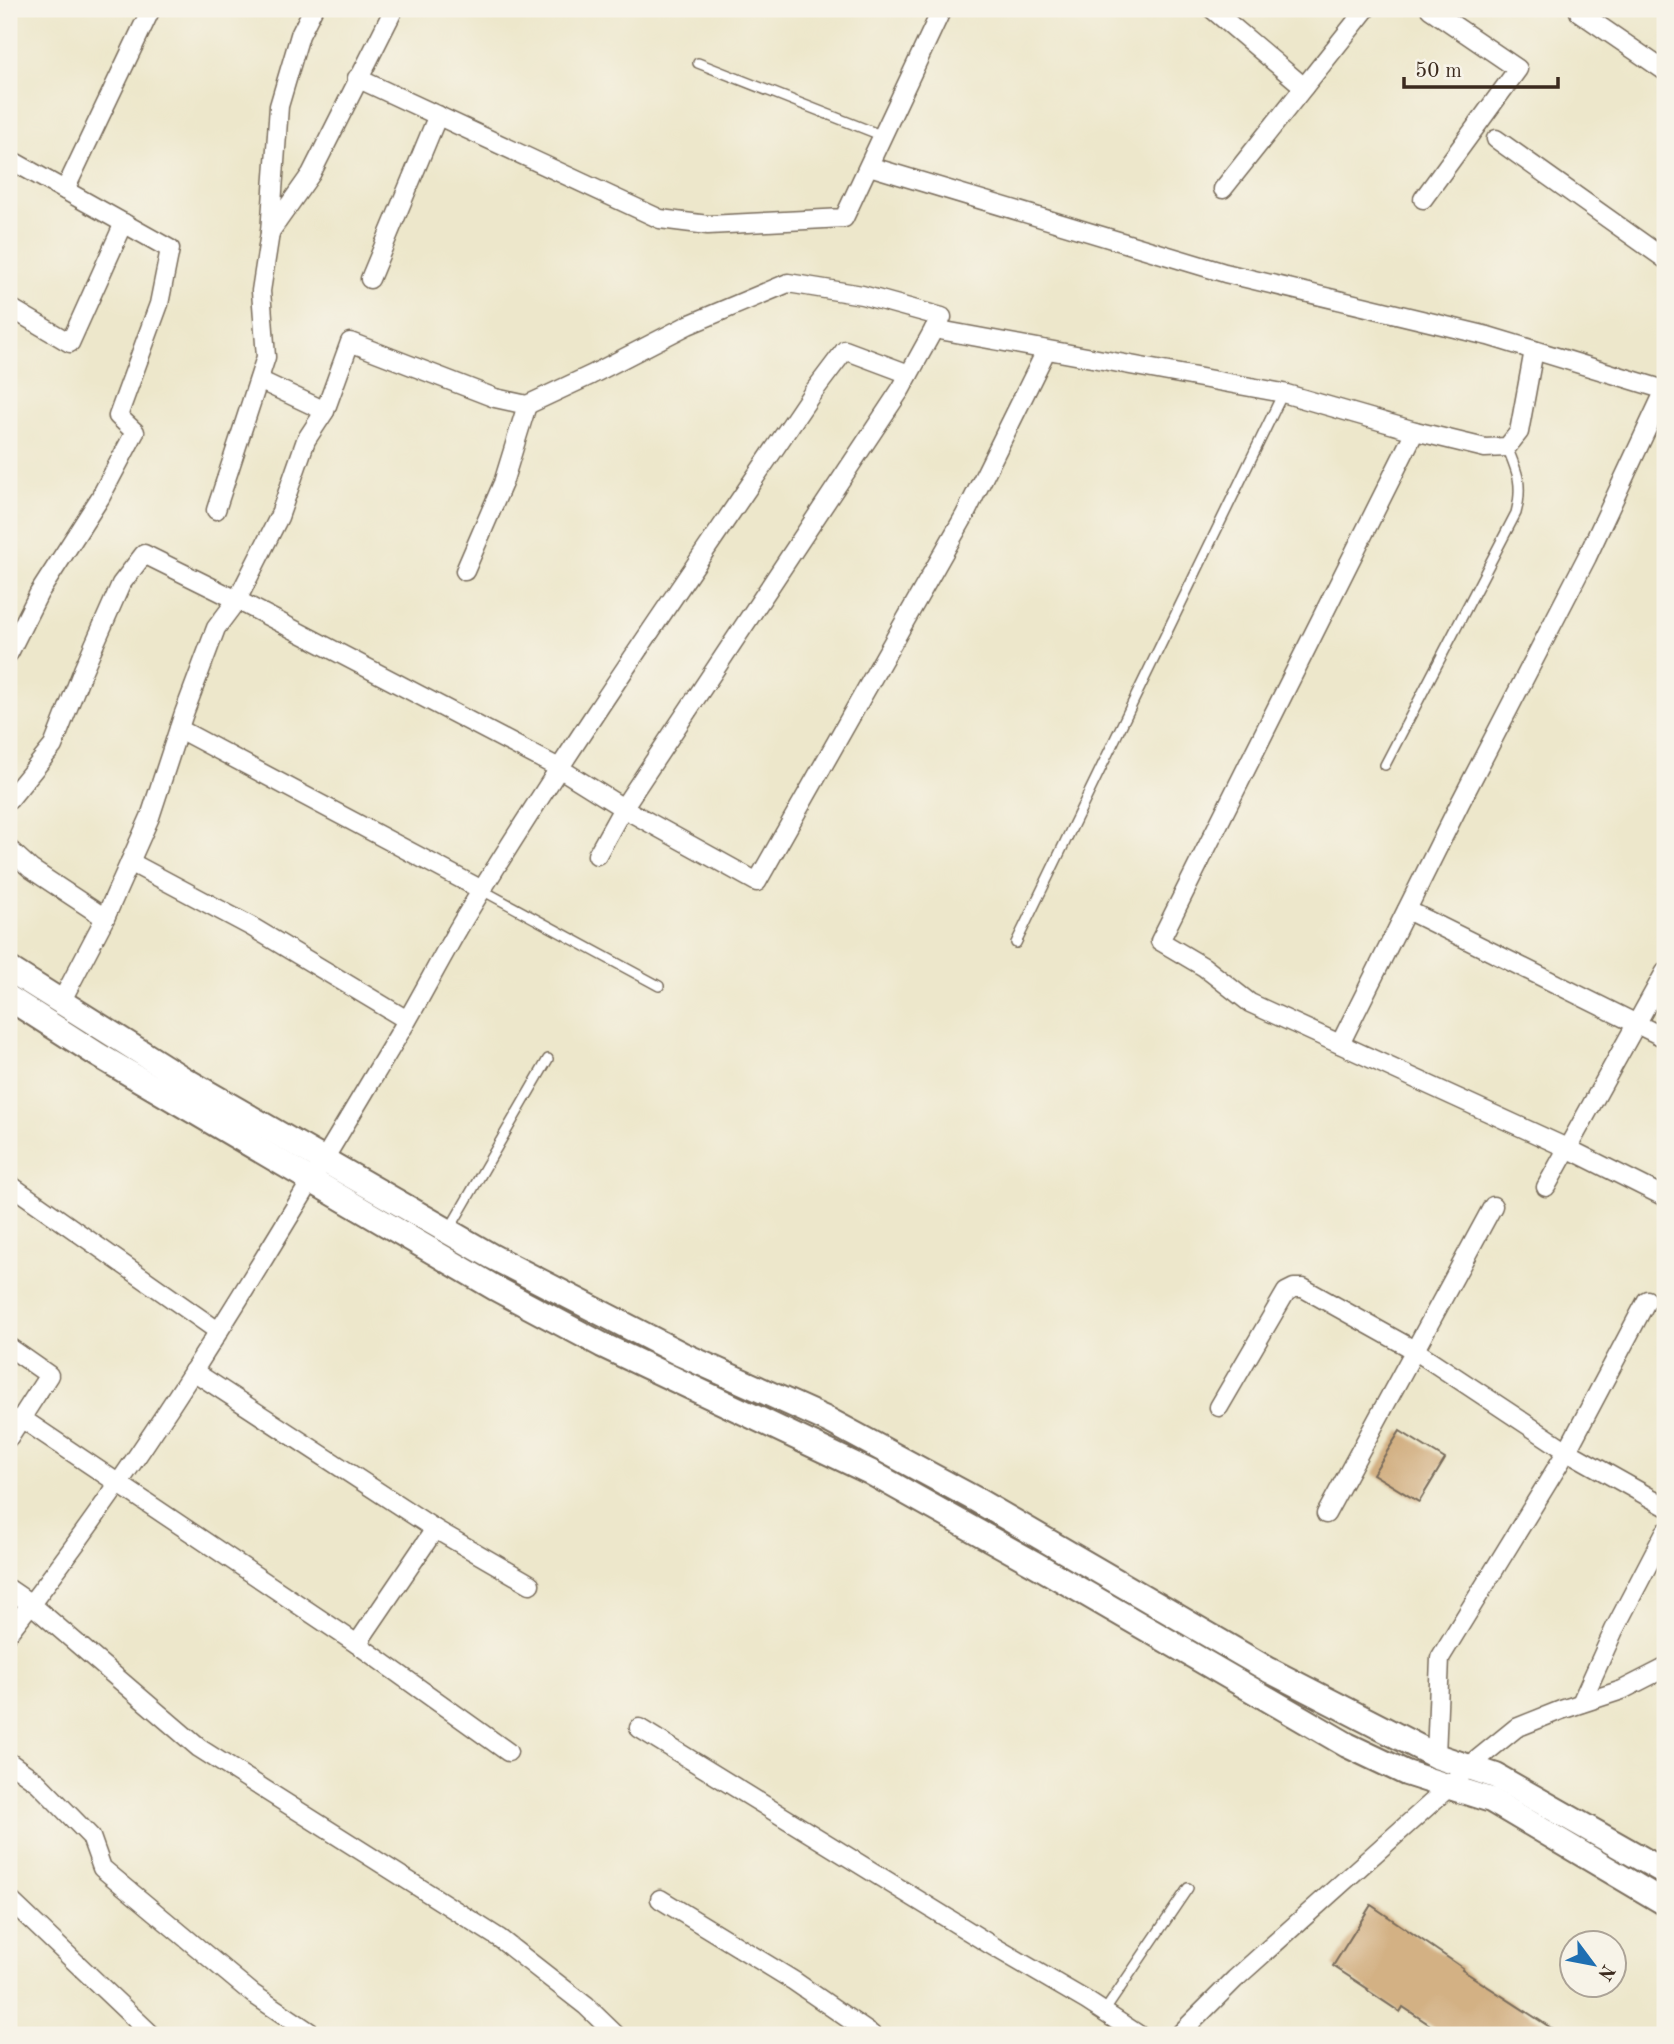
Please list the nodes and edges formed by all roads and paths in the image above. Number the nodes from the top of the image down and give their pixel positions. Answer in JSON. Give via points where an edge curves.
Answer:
{"nodes":[{"id":1,"x":151,"y":9,"type":"edge"},
{"id":2,"x":313,"y":9,"type":"edge"},
{"id":3,"x":394,"y":9,"type":"edge"},
{"id":4,"x":942,"y":9,"type":"edge"},
{"id":5,"x":1212,"y":9,"type":"edge"},
{"id":6,"x":1366,"y":9,"type":"edge"},
{"id":7,"x":1430,"y":9,"type":"edge"},
{"id":8,"x":1579,"y":12,"type":"dead end"},
{"id":9,"x":698,"y":64,"type":"dead end"},
{"id":10,"x":1665,"y":71,"type":"edge"},
{"id":11,"x":357,"y":78,"type":"junction"},
{"id":12,"x":1304,"y":87,"type":"junction"},
{"id":13,"x":438,"y":115,"type":"junction"},
{"id":14,"x":883,"y":136,"type":"junction"},
{"id":15,"x":1496,"y":139,"type":"dead end"},
{"id":16,"x":9,"y":159,"type":"edge"},
{"id":17,"x":869,"y":166,"type":"junction"},
{"id":18,"x":1223,"y":189,"type":"dead end"},
{"id":19,"x":65,"y":190,"type":"junction"},
{"id":20,"x":1423,"y":199,"type":"dead end"},
{"id":21,"x":124,"y":223,"type":"junction"},
{"id":22,"x":270,"y":233,"type":"junction"},
{"id":23,"x":1665,"y":259,"type":"edge"},
{"id":24,"x":370,"y":279,"type":"dead end"},
{"id":25,"x":9,"y":307,"type":"edge"},
{"id":26,"x":934,"y":329,"type":"junction"},
{"id":27,"x":1534,"y":350,"type":"junction"},
{"id":28,"x":1046,"y":351,"type":"junction"},
{"id":29,"x":909,"y":374,"type":"junction"},
{"id":30,"x":259,"y":380,"type":"junction"},
{"id":31,"x":1665,"y":390,"type":"edge"},
{"id":32,"x":1283,"y":393,"type":"junction"},
{"id":33,"x":527,"y":405,"type":"junction"},
{"id":34,"x":325,"y":411,"type":"junction"},
{"id":35,"x":1415,"y":431,"type":"junction"},
{"id":36,"x":1507,"y":447,"type":"junction"},
{"id":37,"x":216,"y":510,"type":"dead end"},
{"id":38,"x":465,"y":570,"type":"dead end"},
{"id":39,"x":237,"y":600,"type":"junction"},
{"id":40,"x":9,"y":653,"type":"edge"},
{"id":41,"x":179,"y":729,"type":"junction"},
{"id":42,"x":1385,"y":765,"type":"dead end"},
{"id":43,"x":558,"y":768,"type":"junction"},
{"id":44,"x":9,"y":800,"type":"edge"},
{"id":45,"x":623,"y":808,"type":"junction"},
{"id":46,"x":9,"y":849,"type":"edge"},
{"id":47,"x":597,"y":855,"type":"dead end"},
{"id":48,"x":130,"y":862,"type":"junction"},
{"id":49,"x":482,"y":890,"type":"junction"},
{"id":50,"x":1407,"y":909,"type":"junction"},
{"id":51,"x":105,"y":918,"type":"junction"},
{"id":52,"x":1016,"y":943,"type":"dead end"},
{"id":53,"x":9,"y":970,"type":"edge"},
{"id":54,"x":1665,"y":972,"type":"edge"},
{"id":55,"x":659,"y":986,"type":"dead end"},
{"id":56,"x":9,"y":998,"type":"edge"},
{"id":57,"x":61,"y":1002,"type":"junction"},
{"id":58,"x":407,"y":1020,"type":"junction"},
{"id":59,"x":1638,"y":1023,"type":"junction"},
{"id":60,"x":1665,"y":1038,"type":"edge"},
{"id":61,"x":1340,"y":1044,"type":"junction"},
{"id":62,"x":548,"y":1059,"type":"dead end"},
{"id":63,"x":1569,"y":1149,"type":"junction"},
{"id":64,"x":317,"y":1171,"type":"junction"},
{"id":65,"x":9,"y":1184,"type":"edge"},
{"id":66,"x":1546,"y":1187,"type":"dead end"},
{"id":67,"x":1665,"y":1197,"type":"edge"},
{"id":68,"x":1493,"y":1206,"type":"dead end"},
{"id":69,"x":448,"y":1232,"type":"junction"},
{"id":70,"x":1647,"y":1300,"type":"dead end"},
{"id":71,"x":218,"y":1331,"type":"junction"},
{"id":72,"x":9,"y":1347,"type":"edge"},
{"id":73,"x":1416,"y":1351,"type":"junction"},
{"id":74,"x":193,"y":1371,"type":"junction"},
{"id":75,"x":1219,"y":1407,"type":"dead end"},
{"id":76,"x":21,"y":1418,"type":"junction"},
{"id":77,"x":9,"y":1437,"type":"edge"},
{"id":78,"x":1567,"y":1451,"type":"junction"},
{"id":79,"x":944,"y":1483,"type":"junction"},
{"id":80,"x":119,"y":1484,"type":"junction"},
{"id":81,"x":932,"y":1506,"type":"junction"},
{"id":82,"x":1665,"y":1506,"type":"edge"},
{"id":83,"x":1326,"y":1514,"type":"dead end"},
{"id":84,"x":435,"y":1529,"type":"junction"},
{"id":85,"x":1665,"y":1532,"type":"edge"},
{"id":86,"x":530,"y":1584,"type":"dead end"},
{"id":87,"x":9,"y":1589,"type":"edge"},
{"id":88,"x":31,"y":1604,"type":"junction"},
{"id":89,"x":9,"y":1632,"type":"edge"},
{"id":90,"x":357,"y":1644,"type":"junction"},
{"id":91,"x":1665,"y":1668,"type":"edge"},
{"id":92,"x":1581,"y":1703,"type":"junction"},
{"id":93,"x":639,"y":1728,"type":"dead end"},
{"id":94,"x":508,"y":1752,"type":"dead end"},
{"id":95,"x":1436,"y":1756,"type":"junction"},
{"id":96,"x":9,"y":1762,"type":"edge"},
{"id":97,"x":1468,"y":1767,"type":"junction"},
{"id":98,"x":1449,"y":1787,"type":"junction"},
{"id":99,"x":1665,"y":1872,"type":"edge"},
{"id":100,"x":1188,"y":1888,"type":"dead end"},
{"id":101,"x":9,"y":1899,"type":"edge"},
{"id":102,"x":660,"y":1899,"type":"dead end"},
{"id":103,"x":1665,"y":1903,"type":"edge"},
{"id":104,"x":1104,"y":2012,"type":"junction"},
{"id":105,"x":152,"y":2035,"type":"edge"},
{"id":106,"x":314,"y":2035,"type":"edge"},
{"id":107,"x":616,"y":2035,"type":"edge"},
{"id":108,"x":872,"y":2035,"type":"edge"},
{"id":109,"x":1139,"y":2035,"type":"edge"},
{"id":110,"x":1179,"y":2035,"type":"edge"}],
"edges":[{"from":1,"to":19,"type":"street"},
{"from":2,"to":22,"type":"street","via":[[300,35],[279,106]]},
{"from":3,"to":11,"type":"street"},
{"from":4,"to":14,"type":"street"},
{"from":5,"to":12,"type":"street"},
{"from":6,"to":12,"type":"street"},
{"from":7,"to":20,"type":"street","via":[[1518,69]]},
{"from":8,"to":10,"type":"street"},
{"from":9,"to":14,"type":"lane"},
{"from":11,"to":13,"type":"street"},
{"from":11,"to":22,"type":"street","via":[[311,174]]},
{"from":12,"to":18,"type":"street"},
{"from":13,"to":17,"type":"street","via":[[660,219],[708,225],[844,219]]},
{"from":13,"to":24,"type":"street"},
{"from":14,"to":17,"type":"street"},
{"from":15,"to":23,"type":"street"},
{"from":16,"to":19,"type":"street"},
{"from":17,"to":27,"type":"street","via":[[1225,273]]},
{"from":19,"to":21,"type":"street"},
{"from":21,"to":25,"type":"street","via":[[70,343]]},
{"from":21,"to":40,"type":"street","via":[[170,249],[159,304],[118,416],[135,432],[100,498],[39,593]]},
{"from":22,"to":30,"type":"street","via":[[261,291],[266,357]]},
{"from":26,"to":28,"type":"street"},
{"from":26,"to":29,"type":"street"},
{"from":26,"to":33,"type":"street","via":[[942,317],[862,295],[788,284],[688,325]]},
{"from":27,"to":31,"type":"street"},
{"from":27,"to":36,"type":"street","via":[[1519,432]]},
{"from":28,"to":32,"type":"street"},
{"from":28,"to":45,"type":"street","via":[[965,515],[757,882]]},
{"from":29,"to":43,"type":"street","via":[[845,350]]},
{"from":29,"to":45,"type":"street"},
{"from":30,"to":34,"type":"street"},
{"from":30,"to":37,"type":"street"},
{"from":31,"to":50,"type":"street","via":[[1587,557]]},
{"from":32,"to":35,"type":"street"},
{"from":32,"to":52,"type":"lane"},
{"from":33,"to":34,"type":"street","via":[[495,398],[350,342]]},
{"from":33,"to":38,"type":"street","via":[[503,483]]},
{"from":34,"to":39,"type":"street","via":[[306,440],[279,517]]},
{"from":35,"to":36,"type":"street","via":[[1485,448]]},
{"from":35,"to":61,"type":"street","via":[[1160,941],[1204,967],[1250,1003]]},
{"from":36,"to":42,"type":"lane","via":[[1519,476],[1521,495],[1516,513]]},
{"from":39,"to":41,"type":"street","via":[[216,628]]},
{"from":39,"to":43,"type":"street"},
{"from":39,"to":44,"type":"street","via":[[145,554],[121,584],[53,746]]},
{"from":41,"to":48,"type":"street"},
{"from":41,"to":49,"type":"street"},
{"from":43,"to":45,"type":"street"},
{"from":43,"to":49,"type":"street"},
{"from":45,"to":47,"type":"street"},
{"from":46,"to":51,"type":"street"},
{"from":48,"to":51,"type":"street"},
{"from":48,"to":58,"type":"street","via":[[252,927]]},
{"from":49,"to":55,"type":"lane"},
{"from":49,"to":58,"type":"street"},
{"from":50,"to":59,"type":"street"},
{"from":50,"to":61,"type":"street"},
{"from":51,"to":57,"type":"street"},
{"from":53,"to":57,"type":"street"},
{"from":54,"to":59,"type":"street"},
{"from":56,"to":64,"type":"street","via":[[97,1055]]},
{"from":57,"to":64,"type":"street"},
{"from":58,"to":64,"type":"street"},
{"from":59,"to":60,"type":"street"},
{"from":59,"to":63,"type":"street"},
{"from":61,"to":63,"type":"street"},
{"from":62,"to":69,"type":"lane"},
{"from":63,"to":66,"type":"street"},
{"from":63,"to":67,"type":"street"},
{"from":64,"to":69,"type":"street"},
{"from":64,"to":71,"type":"street"},
{"from":64,"to":81,"type":"street","via":[[495,1288],[601,1345]]},
{"from":65,"to":71,"type":"street"},
{"from":68,"to":73,"type":"street"},
{"from":69,"to":79,"type":"street","via":[[681,1354],[830,1421]]},
{"from":70,"to":78,"type":"street"},
{"from":71,"to":74,"type":"street"},
{"from":72,"to":76,"type":"street","via":[[48,1375]]},
{"from":73,"to":75,"type":"street","via":[[1303,1288],[1294,1288],[1286,1292]]},
{"from":73,"to":78,"type":"street"},
{"from":73,"to":83,"type":"street"},
{"from":74,"to":80,"type":"street"},
{"from":74,"to":84,"type":"street"},
{"from":76,"to":77,"type":"street"},
{"from":76,"to":80,"type":"street"},
{"from":78,"to":82,"type":"street"},
{"from":78,"to":95,"type":"street","via":[[1440,1658]]},
{"from":79,"to":81,"type":"street"},
{"from":79,"to":95,"type":"street","via":[[1269,1670]]},
{"from":80,"to":88,"type":"street"},
{"from":80,"to":90,"type":"street"},
{"from":81,"to":98,"type":"street","via":[[1347,1745]]},
{"from":84,"to":86,"type":"street"},
{"from":84,"to":90,"type":"street"},
{"from":85,"to":92,"type":"street"},
{"from":87,"to":88,"type":"street"},
{"from":88,"to":89,"type":"street"},
{"from":88,"to":107,"type":"street","via":[[199,1748],[499,1938]]},
{"from":90,"to":94,"type":"street"},
{"from":91,"to":92,"type":"street","via":[[1622,1690]]},
{"from":92,"to":97,"type":"street","via":[[1516,1728]]},
{"from":93,"to":104,"type":"street"},
{"from":95,"to":97,"type":"street"},
{"from":96,"to":106,"type":"street","via":[[38,1783],[91,1838],[102,1868],[253,1994]]},
{"from":97,"to":98,"type":"street"},
{"from":97,"to":99,"type":"street","via":[[1496,1776]]},
{"from":98,"to":103,"type":"street","via":[[1491,1800]]},
{"from":98,"to":110,"type":"street"},
{"from":100,"to":104,"type":"lane"},
{"from":101,"to":105,"type":"street"},
{"from":102,"to":108,"type":"street"},
{"from":104,"to":109,"type":"street"}]}
